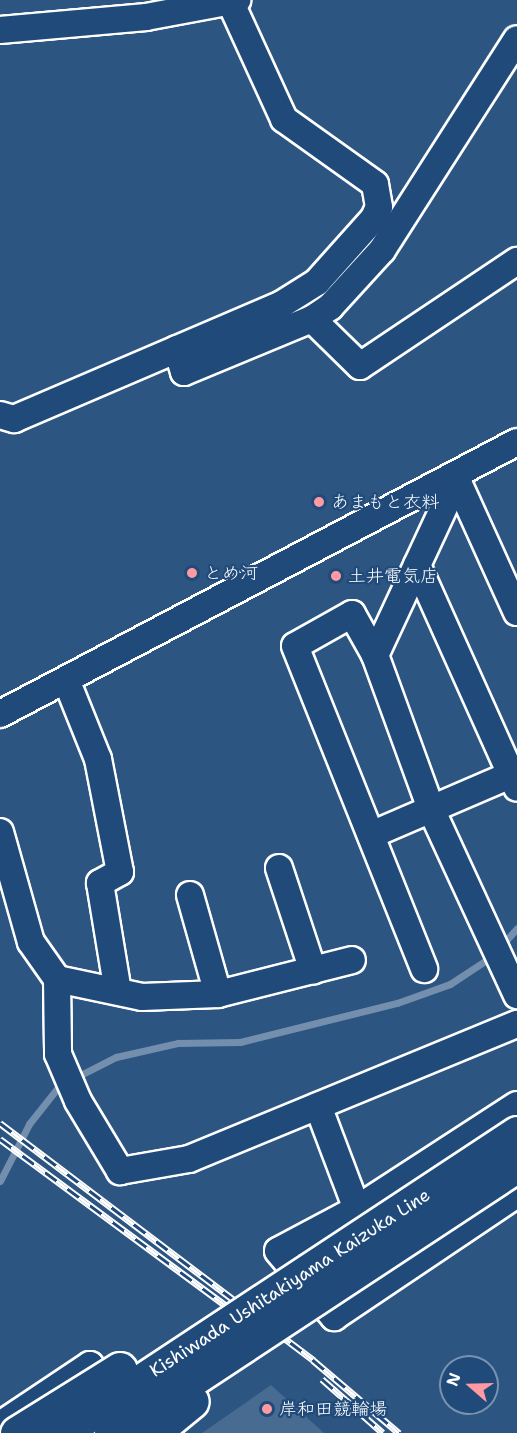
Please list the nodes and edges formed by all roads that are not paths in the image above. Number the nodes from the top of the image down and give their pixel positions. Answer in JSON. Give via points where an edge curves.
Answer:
{"nodes":[{"id":1,"x":234,"y":1,"type":"edge"},
{"id":2,"x":143,"y":9,"type":"edge"},
{"id":3,"x":0,"y":30,"type":"edge"},
{"id":4,"x":517,"y":39,"type":"edge"},
{"id":5,"x":517,"y":261,"type":"edge"},
{"id":6,"x":312,"y":319,"type":"junction"},
{"id":7,"x":177,"y":349,"type":"junction"},
{"id":8,"x":0,"y":415,"type":"edge"},
{"id":9,"x":517,"y":442,"type":"edge"},
{"id":10,"x":458,"y":477,"type":"junction"},
{"id":11,"x":417,"y":566,"type":"junction"},
{"id":12,"x":517,"y":612,"type":"edge"},
{"id":13,"x":375,"y":655,"type":"junction"},
{"id":14,"x":67,"y":682,"type":"junction"},
{"id":15,"x":0,"y":714,"type":"edge"},
{"id":16,"x":515,"y":778,"type":"edge"},
{"id":17,"x":431,"y":808,"type":"junction"},
{"id":18,"x":0,"y":832,"type":"edge"},
{"id":19,"x":371,"y":835,"type":"junction"},
{"id":20,"x":279,"y":868,"type":"dead end"},
{"id":21,"x":6,"y":876,"type":"edge"},
{"id":22,"x":190,"y":895,"type":"dead end"},
{"id":23,"x":352,"y":960,"type":"dead end"},
{"id":24,"x":424,"y":969,"type":"dead end"},
{"id":25,"x":313,"y":971,"type":"junction"},
{"id":26,"x":57,"y":979,"type":"junction"},
{"id":27,"x":118,"y":992,"type":"junction"},
{"id":28,"x":218,"y":994,"type":"junction"},
{"id":29,"x":517,"y":995,"type":"edge"},
{"id":30,"x":517,"y":1024,"type":"edge"},
{"id":31,"x":517,"y":1105,"type":"edge"},
{"id":32,"x":318,"y":1107,"type":"junction"},
{"id":33,"x":517,"y":1133,"type":"edge"},
{"id":34,"x":517,"y":1165,"type":"edge"},
{"id":35,"x":382,"y":1193,"type":"junction"},
{"id":36,"x":517,"y":1194,"type":"edge"},
{"id":37,"x":357,"y":1209,"type":"junction"},
{"id":38,"x":425,"y":1256,"type":"junction"},
{"id":39,"x":270,"y":1311,"type":"junction"},
{"id":40,"x":0,"y":1425,"type":"edge"},
{"id":41,"x":17,"y":1433,"type":"edge"},
{"id":42,"x":62,"y":1433,"type":"edge"},
{"id":43,"x":111,"y":1433,"type":"edge"},
{"id":44,"x":136,"y":1433,"type":"edge"},
{"id":45,"x":153,"y":1433,"type":"edge"}],
"edges":[{"from":1,"to":2,"type":"street"},
{"from":1,"to":7,"type":"street","via":[[284,119],[375,184],[379,207],[317,282],[282,303]]},
{"from":2,"to":3,"type":"street"},
{"from":4,"to":6,"type":"street","via":[[382,250],[330,307]]},
{"from":5,"to":6,"type":"street","via":[[360,366]]},
{"from":6,"to":7,"type":"street","via":[[184,372]]},
{"from":7,"to":8,"type":"street","via":[[14,419]]},
{"from":9,"to":10,"type":"street"},
{"from":10,"to":11,"type":"street"},
{"from":10,"to":12,"type":"street"},
{"from":10,"to":14,"type":"street"},
{"from":11,"to":13,"type":"street"},
{"from":11,"to":16,"type":"street"},
{"from":13,"to":17,"type":"street"},
{"from":13,"to":19,"type":"street","via":[[352,614],[295,646]]},
{"from":14,"to":15,"type":"street"},
{"from":14,"to":27,"type":"street","via":[[98,759],[120,872],[100,883]]},
{"from":16,"to":17,"type":"street"},
{"from":17,"to":19,"type":"street"},
{"from":17,"to":29,"type":"street"},
{"from":18,"to":21,"type":"street"},
{"from":19,"to":24,"type":"street"},
{"from":20,"to":25,"type":"street"},
{"from":21,"to":26,"type":"street","via":[[31,942]]},
{"from":22,"to":28,"type":"street"},
{"from":23,"to":25,"type":"street"},
{"from":25,"to":28,"type":"street"},
{"from":26,"to":27,"type":"street"},
{"from":26,"to":32,"type":"street","via":[[58,1054],[78,1101],[120,1171],[189,1159]]},
{"from":27,"to":28,"type":"street","via":[[142,997]]},
{"from":30,"to":32,"type":"street"},
{"from":31,"to":35,"type":"street"},
{"from":32,"to":37,"type":"street"},
{"from":33,"to":39,"type":"main road","name":"Kishiwada Ushitakiyama Kaizuka Line","bridge":true},
{"from":34,"to":39,"type":"main road","name":"Kishiwada Ushitakiyama Kaizuka Line","bridge":true},
{"from":35,"to":37,"type":"street"},
{"from":35,"to":38,"type":"street"},
{"from":36,"to":38,"type":"street"},
{"from":37,"to":38,"type":"street","via":[[278,1251],[334,1317]]},
{"from":39,"to":41,"type":"main road","bridge":true,"via":[[151,1349]]},
{"from":39,"to":42,"type":"main road","name":"Kishiwada Ushitakiyama Kaizuka Line","bridge":true},
{"from":39,"to":43,"type":"main road","name":"Kishiwada Ushitakiyama Kaizuka Line","bridge":true},
{"from":39,"to":45,"type":"main road","bridge":true},
{"from":40,"to":44,"type":"street","via":[[90,1365]]}]}
